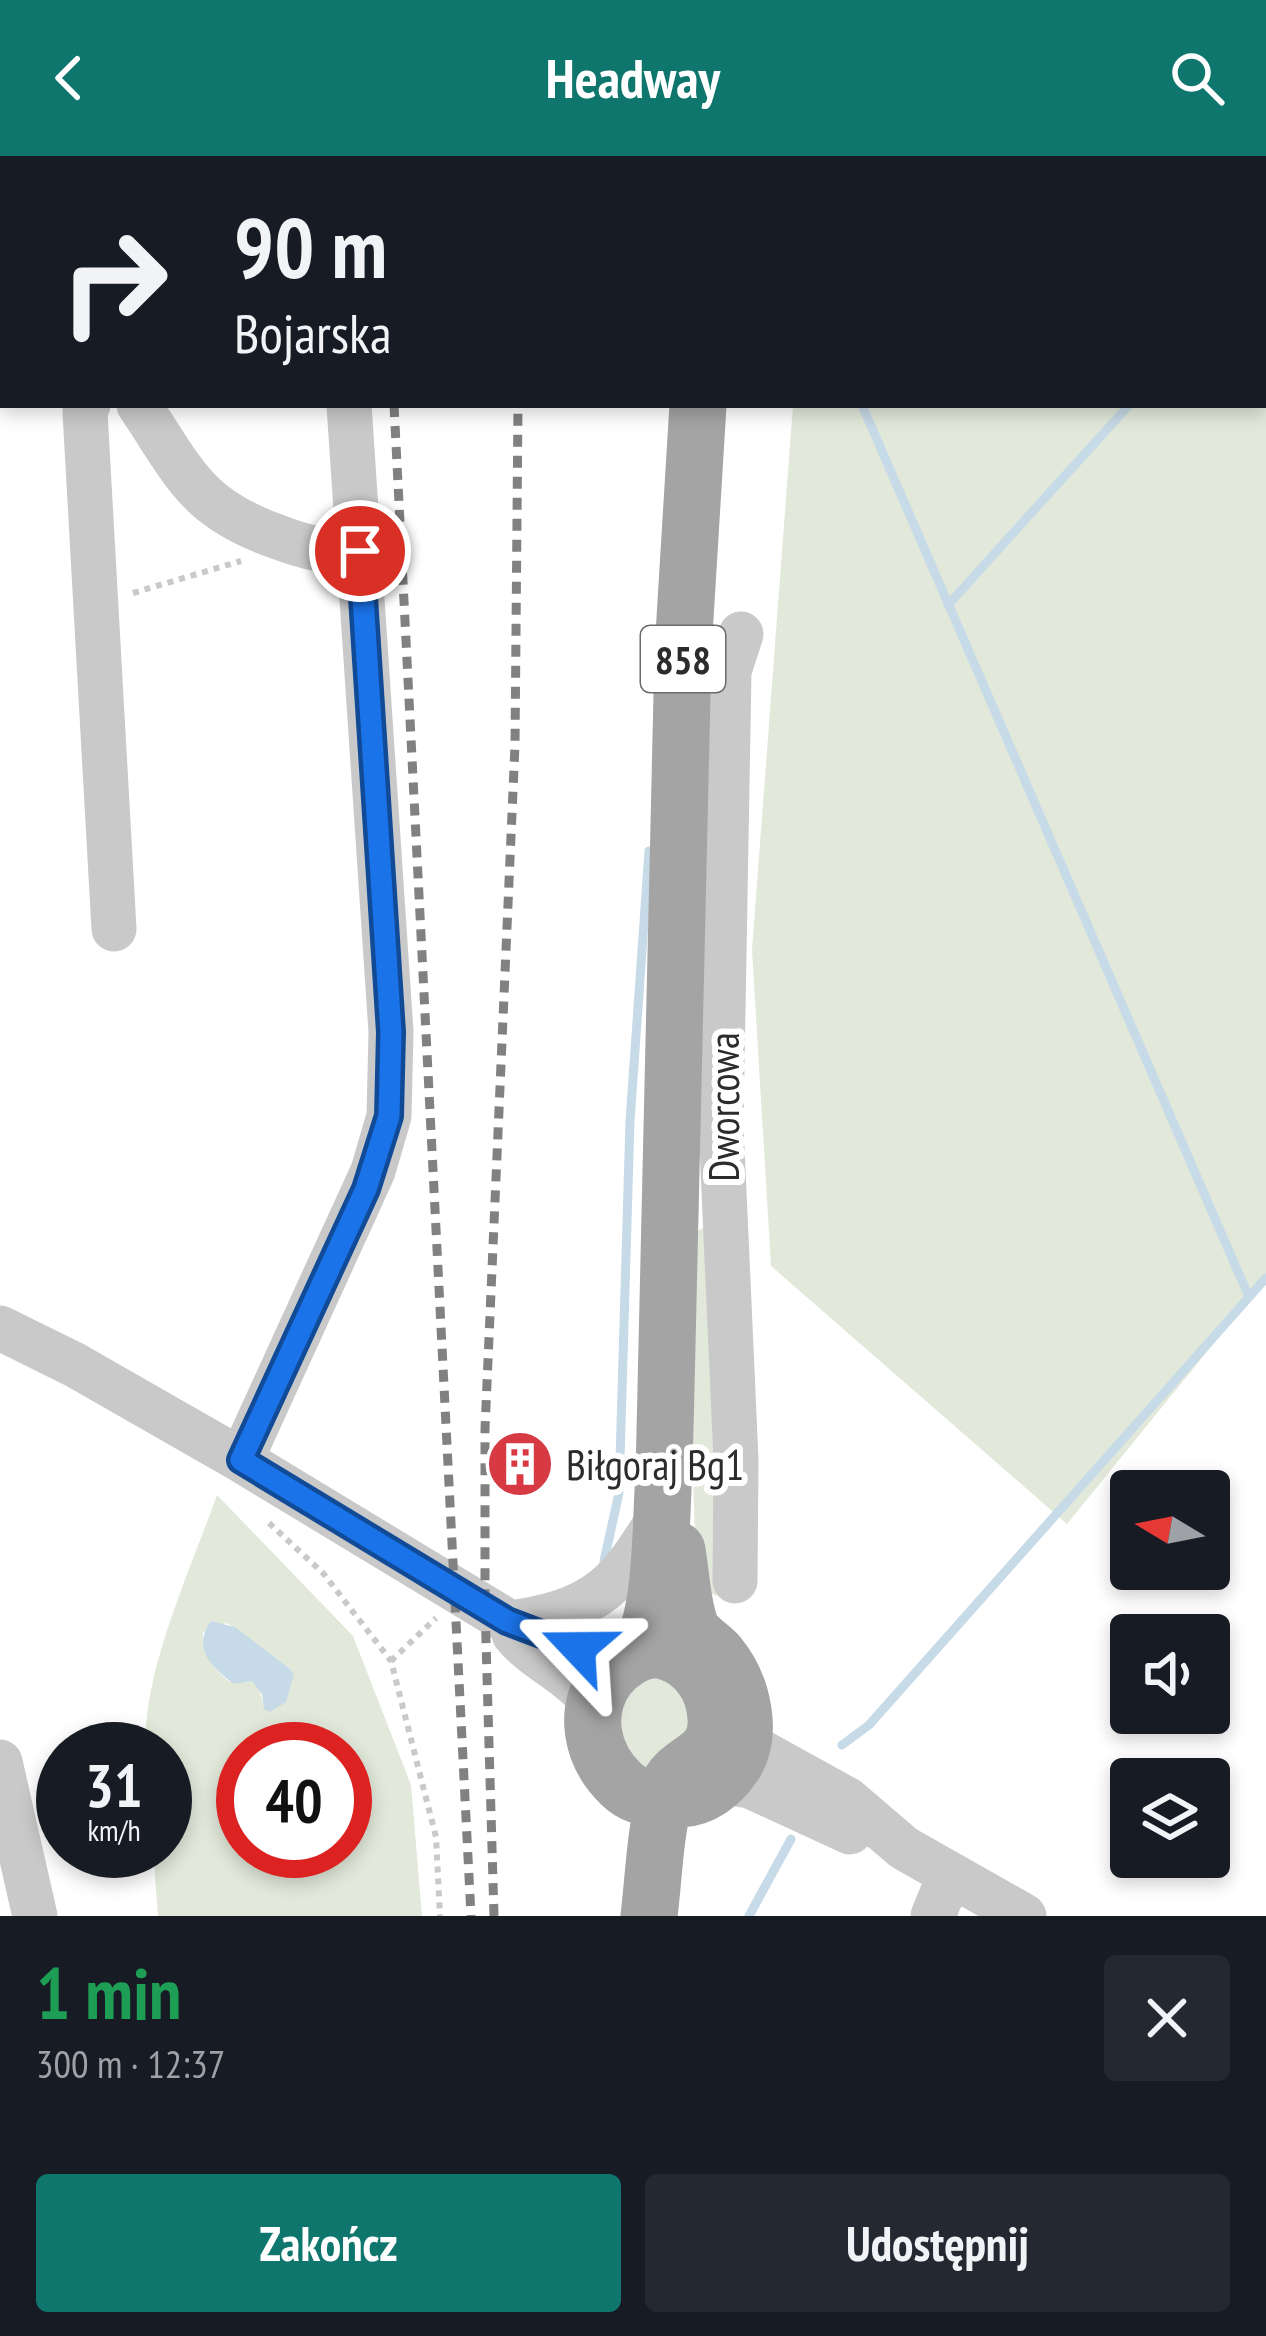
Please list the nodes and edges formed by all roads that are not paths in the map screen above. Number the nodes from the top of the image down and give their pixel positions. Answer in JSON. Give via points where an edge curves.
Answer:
{"nodes":[{"id":1,"x":87,"y":408,"type":"edge"},
{"id":2,"x":141,"y":408,"type":"edge"},
{"id":3,"x":350,"y":408,"type":"edge"},
{"id":4,"x":698,"y":408,"type":"edge"},
{"id":5,"x":360,"y":551,"type":"junction"},
{"id":6,"x":740,"y":634,"type":"dead end"},
{"id":7,"x":113,"y":928,"type":"dead end"},
{"id":8,"x":667,"y":1213,"type":"junction"},
{"id":9,"x":723,"y":1213,"type":"junction"},
{"id":10,"x":0,"y":1328,"type":"edge"},
{"id":11,"x":241,"y":1460,"type":"junction"},
{"id":12,"x":662,"y":1495,"type":"junction"},
{"id":13,"x":711,"y":1594,"type":"junction"},
{"id":14,"x":512,"y":1621,"type":"junction"},
{"id":15,"x":617,"y":1675,"type":"junction"},
{"id":16,"x":726,"y":1748,"type":"junction"},
{"id":17,"x":0,"y":1762,"type":"edge"},
{"id":18,"x":644,"y":1792,"type":"junction"},
{"id":19,"x":950,"y":1874,"type":"junction"},
{"id":20,"x":35,"y":1916,"type":"edge"},
{"id":21,"x":614,"y":1916,"type":"edge"},
{"id":22,"x":649,"y":1916,"type":"edge"},
{"id":23,"x":933,"y":1916,"type":"edge"},
{"id":24,"x":1024,"y":1916,"type":"edge"}],
"edges":[{"from":1,"to":7,"type":"street"},
{"from":2,"to":5,"type":"street","via":[[213,507],[296,544]]},
{"from":3,"to":5,"type":"street"},
{"from":4,"to":8,"type":"main road","number":"858"},
{"from":5,"to":11,"type":"street","via":[[391,1032],[389,1116],[366,1189]]},
{"from":6,"to":9,"type":"street","name":"Dworcowa","via":[[729,671]]},
{"from":8,"to":9,"type":"street"},
{"from":8,"to":12,"type":"main road","number":"858"},
{"from":9,"to":13,"type":"street","name":"Dworcowa","via":[[736,1460]]},
{"from":10,"to":11,"type":"street"},
{"from":11,"to":14,"type":"street"},
{"from":12,"to":13,"type":"main road","number":"858"},
{"from":12,"to":14,"type":"street","via":[[629,1566],[606,1590],[577,1606]]},
{"from":12,"to":15,"type":"main road","number":"858","via":[[646,1640]]},
{"from":13,"to":16,"type":"main road","number":"858","via":[[692,1630],[735,1683],[743,1713]]},
{"from":14,"to":15,"type":"street"},
{"from":15,"to":16,"type":"main road","via":[[653,1650],[691,1665],[710,1688]]},
{"from":15,"to":18,"type":"main road","via":[[597,1748]]},
{"from":16,"to":18,"type":"main road","via":[[711,1745],[669,1784]]},
{"from":16,"to":19,"type":"street","via":[[750,1786]]},
{"from":17,"to":20,"type":"street"},
{"from":18,"to":21,"type":"main road","via":[[626,1808]]},
{"from":18,"to":22,"type":"main road"},
{"from":19,"to":23,"type":"street"},
{"from":19,"to":24,"type":"street"}]}
